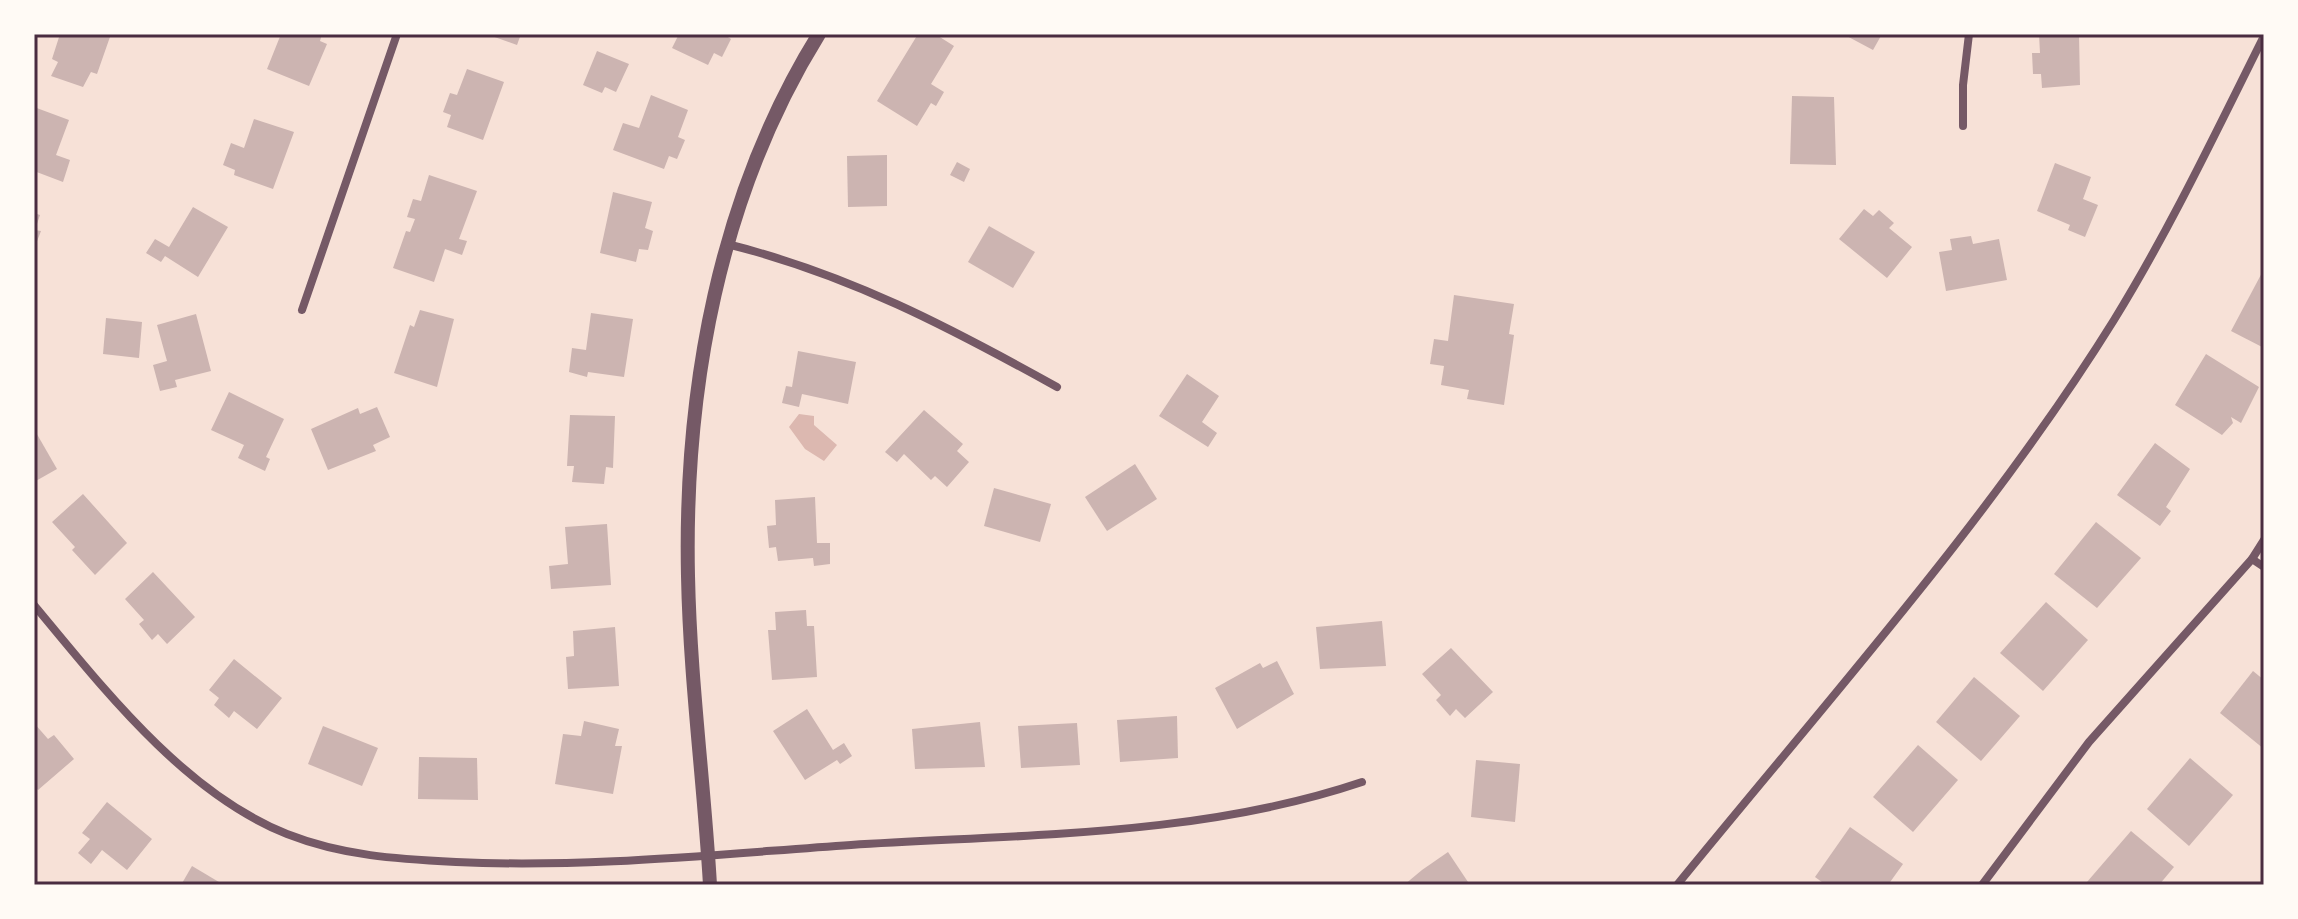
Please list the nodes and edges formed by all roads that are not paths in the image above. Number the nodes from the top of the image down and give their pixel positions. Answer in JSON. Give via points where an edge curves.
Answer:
{"nodes":[{"id":1,"x":397,"y":34,"type":"edge"},
{"id":2,"x":819,"y":34,"type":"edge"},
{"id":3,"x":1969,"y":34,"type":"edge"},
{"id":4,"x":2264,"y":36,"type":"edge"},
{"id":5,"x":1963,"y":126,"type":"dead end"},
{"id":6,"x":727,"y":244,"type":"junction"},
{"id":7,"x":302,"y":310,"type":"dead end"},
{"id":8,"x":1057,"y":387,"type":"dead end"},
{"id":9,"x":2264,"y":540,"type":"edge"},
{"id":10,"x":2252,"y":559,"type":"junction"},
{"id":11,"x":2264,"y":567,"type":"edge"},
{"id":12,"x":34,"y":605,"type":"edge"},
{"id":13,"x":1362,"y":782,"type":"dead end"},
{"id":14,"x":708,"y":856,"type":"junction"},
{"id":15,"x":710,"y":885,"type":"edge"},
{"id":16,"x":1677,"y":885,"type":"edge"},
{"id":17,"x":1982,"y":885,"type":"edge"}],
"edges":[{"from":1,"to":7,"type":"street"},
{"from":2,"to":6,"type":"street","via":[[752,171]]},
{"from":3,"to":5,"type":"street"},
{"from":4,"to":16,"type":"street","via":[[2173,217],[2041,428]]},
{"from":6,"to":8,"type":"street","via":[[852,282]]},
{"from":6,"to":14,"type":"street","via":[[700,370],[688,509],[688,579]]},
{"from":9,"to":10,"type":"street"},
{"from":10,"to":11,"type":"street"},
{"from":10,"to":17,"type":"street","via":[[2089,742]]},
{"from":12,"to":14,"type":"street","via":[[138,725],[242,810],[284,832],[374,858],[511,863]]},
{"from":13,"to":14,"type":"street","via":[[1302,803],[1188,822]]},
{"from":14,"to":15,"type":"street"}]}
